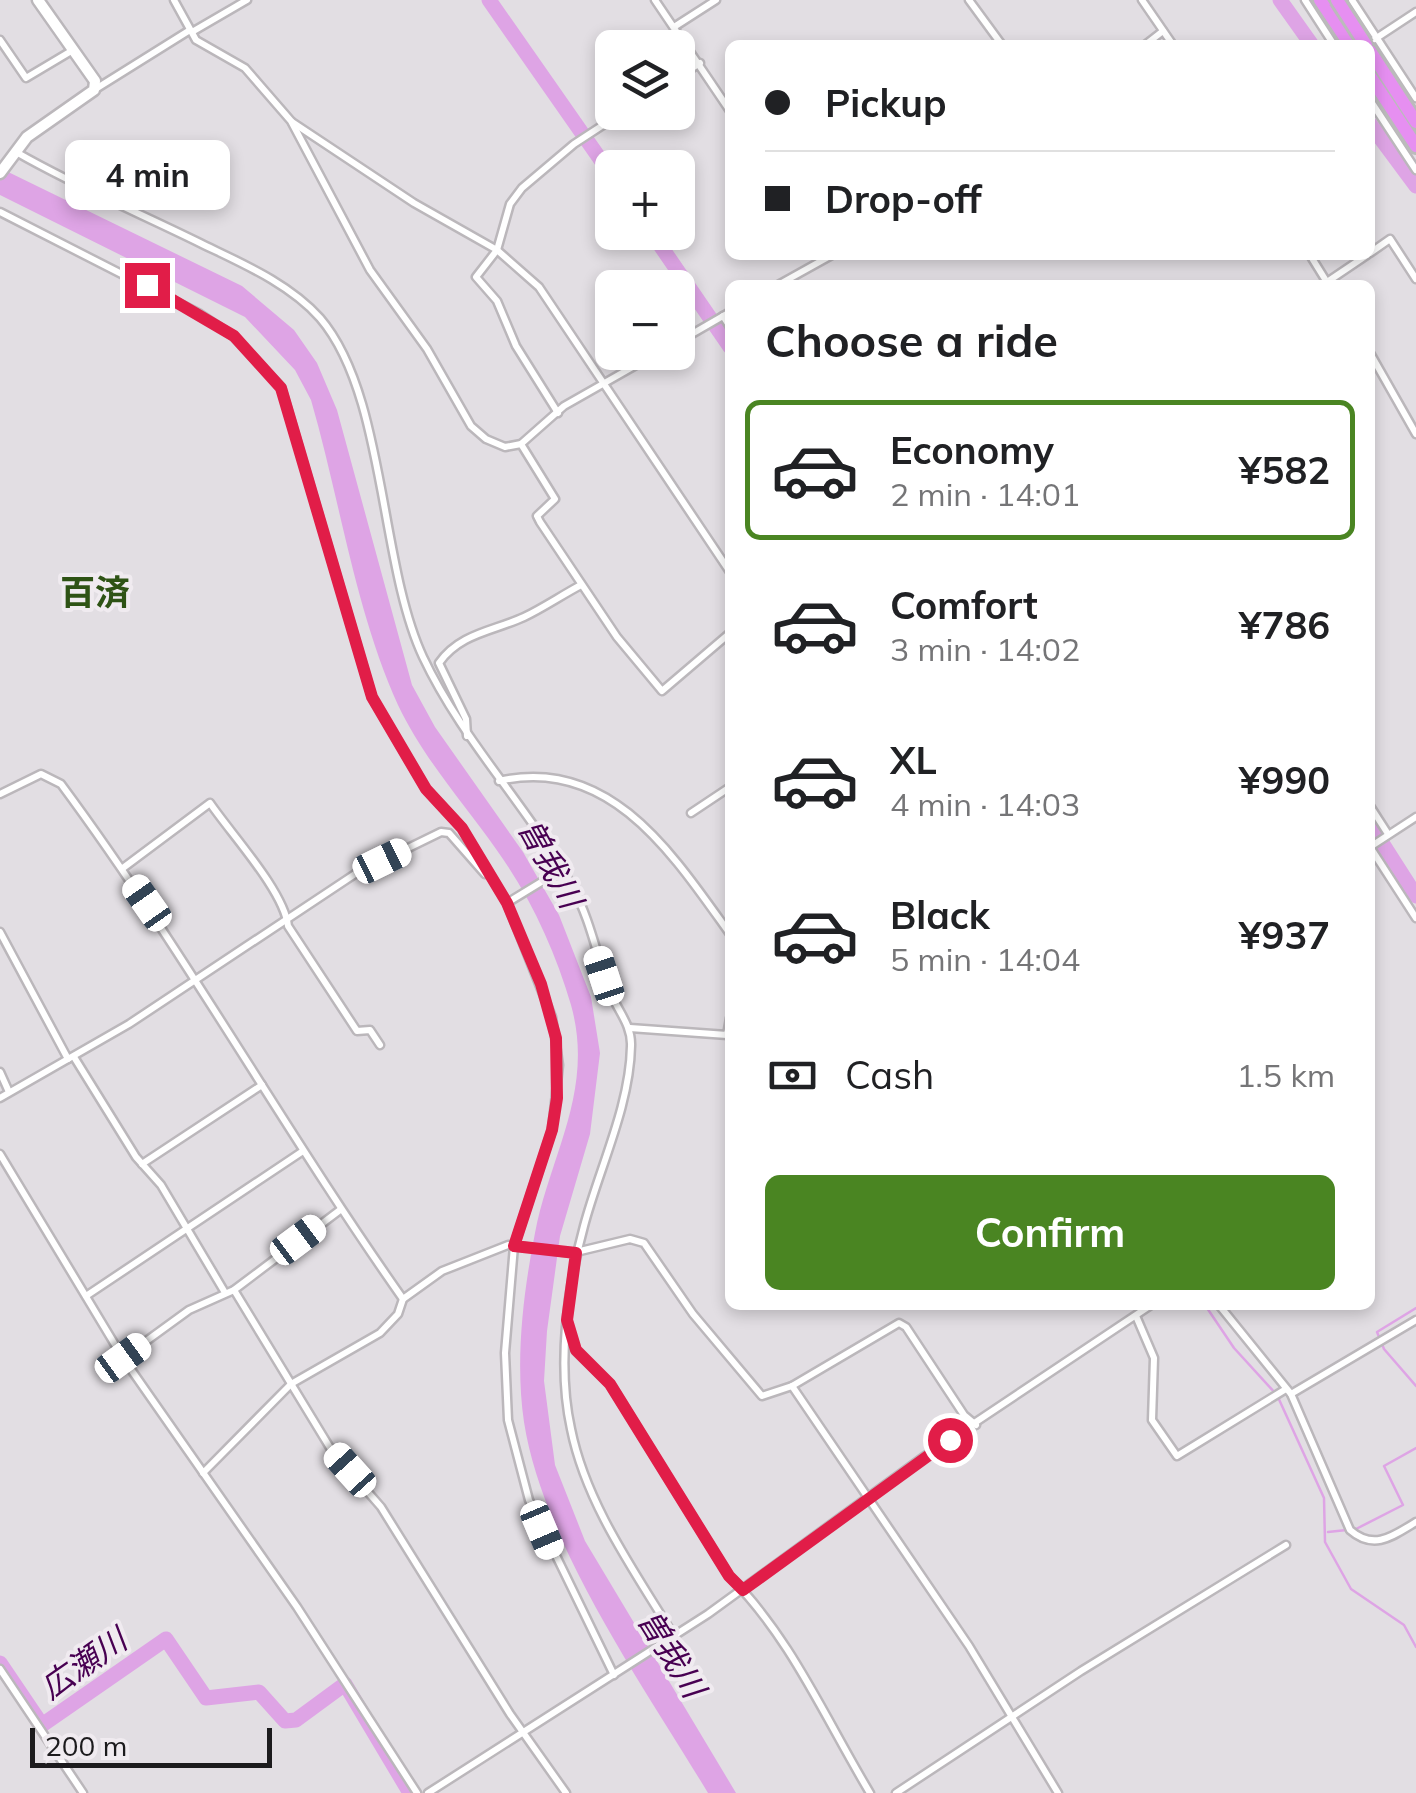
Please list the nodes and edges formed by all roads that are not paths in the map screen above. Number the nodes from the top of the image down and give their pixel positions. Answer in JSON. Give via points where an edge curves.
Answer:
{"nodes":[{"id":1,"x":38,"y":0,"type":"edge"},
{"id":2,"x":174,"y":0,"type":"edge"},
{"id":3,"x":246,"y":0,"type":"edge"},
{"id":4,"x":655,"y":0,"type":"edge"},
{"id":5,"x":716,"y":0,"type":"edge"},
{"id":6,"x":969,"y":0,"type":"edge"},
{"id":7,"x":1142,"y":0,"type":"edge"},
{"id":8,"x":1305,"y":0,"type":"edge"},
{"id":9,"x":1320,"y":0,"type":"edge"},
{"id":10,"x":1337,"y":0,"type":"edge"},
{"id":11,"x":1352,"y":0,"type":"edge"},
{"id":12,"x":1416,"y":12,"type":"edge"},
{"id":13,"x":674,"y":28,"type":"junction"},
{"id":14,"x":191,"y":32,"type":"junction"},
{"id":15,"x":1164,"y":32,"type":"junction"},
{"id":16,"x":0,"y":40,"type":"edge"},
{"id":17,"x":998,"y":40,"type":"edge"},
{"id":18,"x":1152,"y":40,"type":"edge"},
{"id":19,"x":1169,"y":40,"type":"edge"},
{"id":20,"x":1331,"y":40,"type":"edge"},
{"id":21,"x":1347,"y":40,"type":"edge"},
{"id":22,"x":1366,"y":40,"type":"edge"},
{"id":23,"x":1368,"y":40,"type":"edge"},
{"id":24,"x":1375,"y":41,"type":"edge"},
{"id":25,"x":73,"y":50,"type":"junction"},
{"id":26,"x":1375,"y":51,"type":"edge"},
{"id":27,"x":1375,"y":53,"type":"edge"},
{"id":28,"x":700,"y":63,"type":"junction"},
{"id":29,"x":695,"y":66,"type":"edge"},
{"id":30,"x":1375,"y":84,"type":"edge"},
{"id":31,"x":94,"y":90,"type":"junction"},
{"id":32,"x":1416,"y":98,"type":"edge"},
{"id":33,"x":725,"y":103,"type":"edge"},
{"id":34,"x":1375,"y":108,"type":"edge"},
{"id":35,"x":291,"y":121,"type":"junction"},
{"id":36,"x":1416,"y":122,"type":"edge"},
{"id":37,"x":595,"y":130,"type":"edge"},
{"id":38,"x":1416,"y":146,"type":"edge"},
{"id":39,"x":11,"y":154,"type":"junction"},
{"id":40,"x":1416,"y":170,"type":"edge"},
{"id":41,"x":0,"y":174,"type":"edge"},
{"id":42,"x":0,"y":212,"type":"edge"},
{"id":43,"x":1375,"y":249,"type":"edge"},
{"id":44,"x":497,"y":250,"type":"junction"},
{"id":45,"x":821,"y":260,"type":"edge"},
{"id":46,"x":1360,"y":260,"type":"edge"},
{"id":47,"x":1416,"y":279,"type":"edge"},
{"id":48,"x":787,"y":280,"type":"edge"},
{"id":49,"x":1332,"y":280,"type":"edge"},
{"id":50,"x":725,"y":315,"type":"edge"},
{"id":51,"x":695,"y":331,"type":"edge"},
{"id":52,"x":1375,"y":361,"type":"edge"},
{"id":53,"x":630,"y":370,"type":"edge"},
{"id":54,"x":607,"y":384,"type":"junction"},
{"id":55,"x":558,"y":414,"type":"junction"},
{"id":56,"x":1413,"y":422,"type":"edge"},
{"id":57,"x":1416,"y":434,"type":"edge"},
{"id":58,"x":522,"y":444,"type":"junction"},
{"id":59,"x":725,"y":564,"type":"edge"},
{"id":60,"x":581,"y":584,"type":"junction"},
{"id":61,"x":725,"y":637,"type":"edge"},
{"id":62,"x":467,"y":738,"type":"junction"},
{"id":63,"x":498,"y":781,"type":"junction"},
{"id":64,"x":725,"y":790,"type":"edge"},
{"id":65,"x":0,"y":794,"type":"edge"},
{"id":66,"x":691,"y":813,"type":"dead end"},
{"id":67,"x":1375,"y":814,"type":"edge"},
{"id":68,"x":1416,"y":818,"type":"edge"},
{"id":69,"x":1388,"y":836,"type":"junction"},
{"id":70,"x":1375,"y":844,"type":"edge"},
{"id":71,"x":1375,"y":852,"type":"edge"},
{"id":72,"x":123,"y":868,"type":"junction"},
{"id":73,"x":558,"y":872,"type":"junction"},
{"id":74,"x":496,"y":886,"type":"junction"},
{"id":75,"x":510,"y":902,"type":"junction"},
{"id":76,"x":1416,"y":918,"type":"edge"},
{"id":77,"x":288,"y":922,"type":"junction"},
{"id":78,"x":725,"y":927,"type":"edge"},
{"id":79,"x":0,"y":932,"type":"edge"},
{"id":80,"x":198,"y":979,"type":"junction"},
{"id":81,"x":630,"y":1028,"type":"junction"},
{"id":82,"x":725,"y":1035,"type":"edge"},
{"id":83,"x":380,"y":1045,"type":"dead end"},
{"id":84,"x":71,"y":1058,"type":"junction"},
{"id":85,"x":0,"y":1072,"type":"edge"},
{"id":86,"x":262,"y":1084,"type":"junction"},
{"id":87,"x":9,"y":1092,"type":"junction"},
{"id":88,"x":0,"y":1098,"type":"edge"},
{"id":89,"x":303,"y":1151,"type":"junction"},
{"id":90,"x":0,"y":1154,"type":"edge"},
{"id":91,"x":142,"y":1164,"type":"junction"},
{"id":92,"x":340,"y":1210,"type":"junction"},
{"id":93,"x":187,"y":1230,"type":"junction"},
{"id":94,"x":519,"y":1246,"type":"junction"},
{"id":95,"x":574,"y":1253,"type":"junction"},
{"id":96,"x":234,"y":1290,"type":"junction"},
{"id":97,"x":224,"y":1291,"type":"junction"},
{"id":98,"x":86,"y":1296,"type":"junction"},
{"id":99,"x":403,"y":1299,"type":"junction"},
{"id":100,"x":1145,"y":1310,"type":"edge"},
{"id":101,"x":1222,"y":1310,"type":"edge"},
{"id":102,"x":1136,"y":1316,"type":"junction"},
{"id":103,"x":567,"y":1320,"type":"junction"},
{"id":104,"x":1416,"y":1320,"type":"edge"},
{"id":105,"x":123,"y":1358,"type":"junction"},
{"id":106,"x":291,"y":1384,"type":"junction"},
{"id":107,"x":792,"y":1386,"type":"junction"},
{"id":108,"x":1289,"y":1391,"type":"junction"},
{"id":109,"x":976,"y":1425,"type":"junction"},
{"id":110,"x":203,"y":1473,"type":"junction"},
{"id":111,"x":865,"y":1498,"type":"junction"},
{"id":112,"x":1416,"y":1522,"type":"edge"},
{"id":113,"x":1286,"y":1545,"type":"dead end"},
{"id":114,"x":743,"y":1590,"type":"junction"},
{"id":115,"x":674,"y":1636,"type":"junction"},
{"id":116,"x":0,"y":1669,"type":"edge"},
{"id":117,"x":614,"y":1675,"type":"junction"},
{"id":118,"x":1009,"y":1717,"type":"junction"},
{"id":119,"x":523,"y":1733,"type":"junction"},
{"id":120,"x":83,"y":1793,"type":"edge"},
{"id":121,"x":417,"y":1793,"type":"edge"},
{"id":122,"x":428,"y":1793,"type":"edge"},
{"id":123,"x":566,"y":1793,"type":"edge"},
{"id":124,"x":870,"y":1793,"type":"edge"},
{"id":125,"x":896,"y":1793,"type":"edge"},
{"id":126,"x":1058,"y":1793,"type":"edge"}],
"edges":[{"from":1,"to":25,"type":"main road"},
{"from":2,"to":14,"type":"street"},
{"from":3,"to":14,"type":"street"},
{"from":4,"to":13,"type":"street"},
{"from":5,"to":13,"type":"street"},
{"from":6,"to":17,"type":"street"},
{"from":7,"to":15,"type":"street"},
{"from":8,"to":20,"type":"street"},
{"from":9,"to":21,"type":"highway"},
{"from":10,"to":22,"type":"highway","bridge":true},
{"from":11,"to":23,"type":"street"},
{"from":12,"to":24,"type":"street"},
{"from":13,"to":28,"type":"street"},
{"from":14,"to":31,"type":"street"},
{"from":14,"to":35,"type":"street","via":[[245,68]]},
{"from":15,"to":18,"type":"street"},
{"from":15,"to":19,"type":"street"},
{"from":16,"to":25,"type":"street","via":[[26,78]]},
{"from":25,"to":31,"type":"main road","via":[[95,81]]},
{"from":26,"to":32,"type":"street"},
{"from":27,"to":36,"type":"highway"},
{"from":28,"to":29,"type":"street"},
{"from":28,"to":33,"type":"street"},
{"from":30,"to":38,"type":"highway"},
{"from":31,"to":39,"type":"main road"},
{"from":34,"to":40,"type":"street"},
{"from":35,"to":44,"type":"street"},
{"from":35,"to":58,"type":"street","via":[[370,270],[472,426],[498,445]]},
{"from":37,"to":44,"type":"street","via":[[510,204]]},
{"from":39,"to":41,"type":"main road"},
{"from":39,"to":62,"type":"street","via":[[256,270],[322,320],[362,414],[410,626]]},
{"from":42,"to":74,"type":"street","via":[[200,314],[234,336],[281,388],[372,697],[426,789],[462,828]]},
{"from":43,"to":47,"type":"street","via":[[1390,239]]},
{"from":44,"to":54,"type":"street","via":[[539,287]]},
{"from":44,"to":55,"type":"street","via":[[476,276],[497,301]]},
{"from":45,"to":48,"type":"street"},
{"from":46,"to":49,"type":"street"},
{"from":50,"to":51,"type":"street"},
{"from":52,"to":56,"type":"street"},
{"from":53,"to":54,"type":"street"},
{"from":54,"to":55,"type":"street"},
{"from":54,"to":59,"type":"street"},
{"from":55,"to":58,"type":"street"},
{"from":56,"to":57,"type":"street"},
{"from":58,"to":60,"type":"street","via":[[555,499],[537,516]]},
{"from":60,"to":61,"type":"street","via":[[662,691]]},
{"from":60,"to":62,"type":"street","via":[[445,654],[439,663],[466,719]]},
{"from":62,"to":63,"type":"street"},
{"from":63,"to":73,"type":"street"},
{"from":63,"to":78,"type":"street","via":[[526,774],[570,781],[611,798],[660,841]]},
{"from":64,"to":66,"type":"street"},
{"from":65,"to":72,"type":"street","via":[[47,773]]},
{"from":67,"to":69,"type":"street"},
{"from":68,"to":69,"type":"street"},
{"from":69,"to":70,"type":"street"},
{"from":71,"to":76,"type":"street"},
{"from":72,"to":77,"type":"street","via":[[210,803]]},
{"from":72,"to":80,"type":"street"},
{"from":73,"to":75,"type":"street"},
{"from":73,"to":81,"type":"street","via":[[587,922],[614,1002]]},
{"from":74,"to":75,"type":"street"},
{"from":74,"to":77,"type":"street","via":[[441,832],[354,874]]},
{"from":75,"to":94,"type":"street","via":[[546,1000],[559,1065],[552,1130]]},
{"from":77,"to":80,"type":"street"},
{"from":77,"to":83,"type":"street","via":[[356,1031],[370,1030]]},
{"from":79,"to":84,"type":"street"},
{"from":80,"to":84,"type":"street"},
{"from":80,"to":86,"type":"street"},
{"from":81,"to":82,"type":"street"},
{"from":81,"to":95,"type":"street","via":[[629,1068]]},
{"from":84,"to":87,"type":"street"},
{"from":84,"to":91,"type":"street"},
{"from":85,"to":87,"type":"street"},
{"from":86,"to":89,"type":"street"},
{"from":86,"to":91,"type":"street"},
{"from":87,"to":88,"type":"street"},
{"from":89,"to":92,"type":"street"},
{"from":89,"to":93,"type":"street"},
{"from":90,"to":98,"type":"street"},
{"from":91,"to":93,"type":"street"},
{"from":92,"to":96,"type":"street"},
{"from":92,"to":99,"type":"street"},
{"from":93,"to":97,"type":"street"},
{"from":93,"to":98,"type":"street"},
{"from":94,"to":95,"type":"street"},
{"from":94,"to":99,"type":"street","via":[[493,1249],[442,1271]]},
{"from":94,"to":117,"type":"street","via":[[505,1353],[516,1462],[555,1560]]},
{"from":95,"to":103,"type":"street"},
{"from":95,"to":107,"type":"street","via":[[630,1239],[644,1243],[753,1389],[762,1396]]},
{"from":96,"to":97,"type":"street"},
{"from":96,"to":106,"type":"street"},
{"from":97,"to":105,"type":"street"},
{"from":98,"to":105,"type":"street"},
{"from":99,"to":106,"type":"street","via":[[380,1333]]},
{"from":100,"to":102,"type":"street"},
{"from":101,"to":108,"type":"street"},
{"from":102,"to":108,"type":"street","via":[[1154,1358],[1152,1420],[1177,1456]]},
{"from":102,"to":109,"type":"street"},
{"from":103,"to":114,"type":"street","via":[[576,1350],[610,1384]]},
{"from":103,"to":115,"type":"street","via":[[574,1442],[610,1530]]},
{"from":104,"to":108,"type":"street"},
{"from":105,"to":110,"type":"street"},
{"from":106,"to":110,"type":"street"},
{"from":106,"to":119,"type":"street","via":[[332,1451],[381,1507]]},
{"from":107,"to":109,"type":"street","via":[[899,1323]]},
{"from":107,"to":111,"type":"street"},
{"from":108,"to":112,"type":"street","via":[[1350,1530],[1361,1540],[1385,1541]]},
{"from":109,"to":111,"type":"street"},
{"from":110,"to":121,"type":"street"},
{"from":111,"to":114,"type":"street"},
{"from":111,"to":118,"type":"street","via":[[969,1646]]},
{"from":113,"to":118,"type":"street"},
{"from":114,"to":115,"type":"street"},
{"from":114,"to":124,"type":"street","via":[[816,1694]]},
{"from":115,"to":117,"type":"street"},
{"from":116,"to":120,"type":"street"},
{"from":117,"to":119,"type":"street"},
{"from":118,"to":125,"type":"street"},
{"from":118,"to":126,"type":"street"},
{"from":119,"to":122,"type":"street"},
{"from":119,"to":123,"type":"street"}]}
